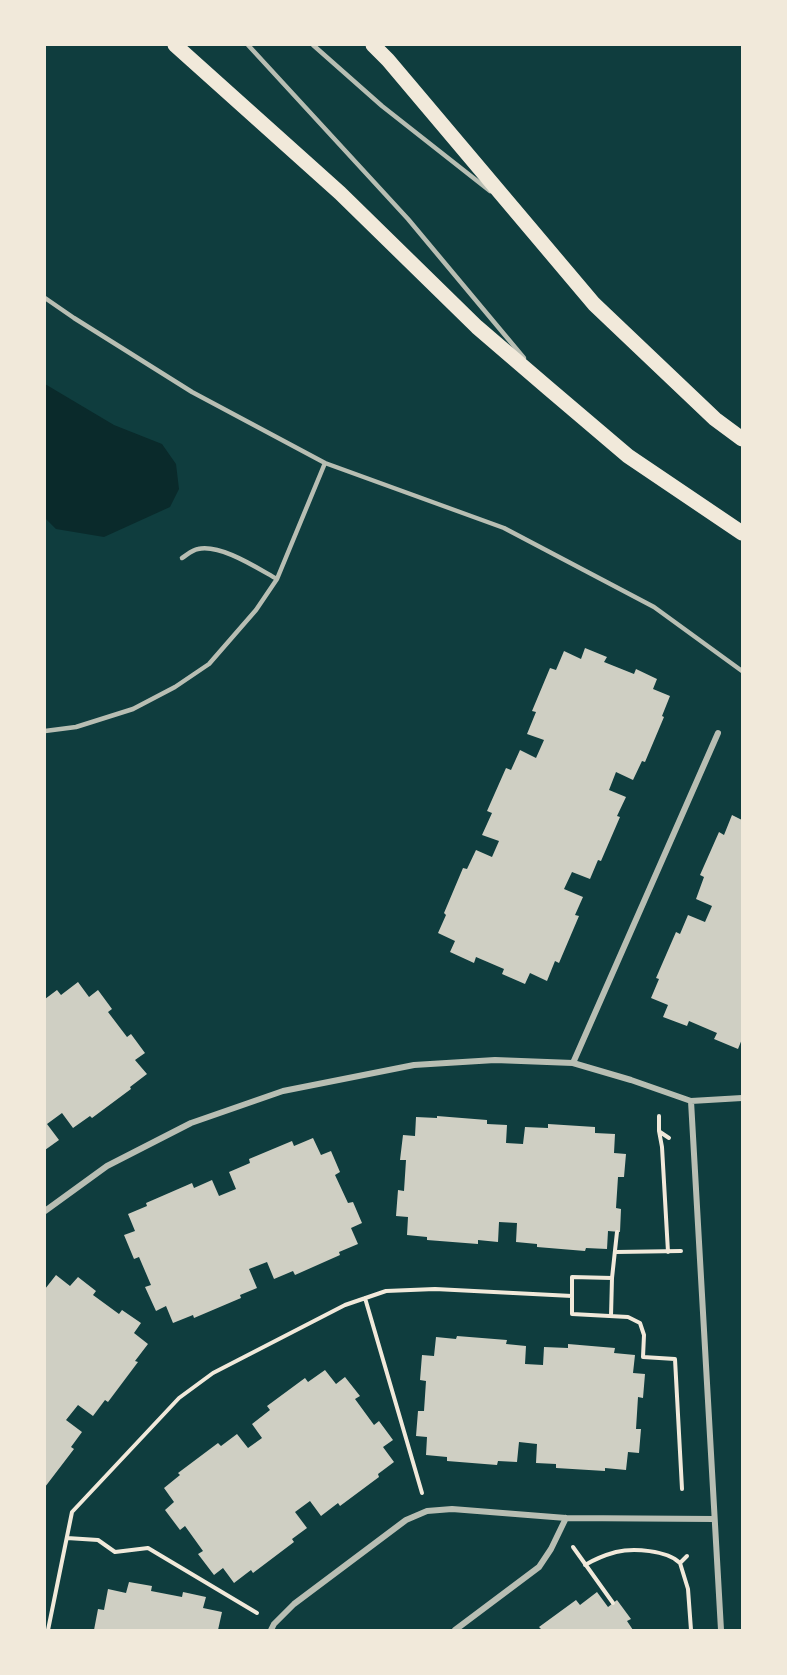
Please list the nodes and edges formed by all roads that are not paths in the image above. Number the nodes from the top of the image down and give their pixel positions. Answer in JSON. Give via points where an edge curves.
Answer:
{"nodes":[{"id":1,"x":175,"y":45,"type":"edge"},
{"id":2,"x":248,"y":45,"type":"edge"},
{"id":3,"x":313,"y":45,"type":"edge"},
{"id":4,"x":373,"y":45,"type":"edge"},
{"id":5,"x":516,"y":211,"type":"junction"},
{"id":6,"x":45,"y":298,"type":"edge"},
{"id":7,"x":548,"y":388,"type":"junction"},
{"id":8,"x":742,"y":439,"type":"edge"},
{"id":9,"x":325,"y":463,"type":"junction"},
{"id":10,"x":742,"y":533,"type":"edge"},
{"id":11,"x":182,"y":558,"type":"dead end"},
{"id":12,"x":277,"y":579,"type":"junction"},
{"id":13,"x":742,"y":671,"type":"edge"},
{"id":14,"x":45,"y":731,"type":"edge"},
{"id":15,"x":718,"y":733,"type":"dead end"},
{"id":16,"x":573,"y":1064,"type":"junction"},
{"id":17,"x":742,"y":1098,"type":"edge"},
{"id":18,"x":691,"y":1101,"type":"junction"},
{"id":19,"x":45,"y":1211,"type":"edge"},
{"id":20,"x":566,"y":1518,"type":"junction"},
{"id":21,"x":714,"y":1519,"type":"junction"},
{"id":22,"x":273,"y":1627,"type":"edge"},
{"id":23,"x":455,"y":1630,"type":"edge"},
{"id":24,"x":721,"y":1630,"type":"edge"}],
"edges":[{"from":1,"to":7,"type":"main road","via":[[340,193],[477,327]]},
{"from":2,"to":7,"type":"lane","via":[[408,219]]},
{"from":3,"to":5,"type":"lane","via":[[382,106]]},
{"from":4,"to":5,"type":"main road"},
{"from":5,"to":8,"type":"main road","via":[[594,304],[715,419]]},
{"from":6,"to":9,"type":"lane","via":[[192,392]]},
{"from":7,"to":10,"type":"main road","via":[[628,456]]},
{"from":9,"to":12,"type":"lane"},
{"from":9,"to":13,"type":"lane","via":[[504,528],[654,607]]},
{"from":11,"to":12,"type":"lane","via":[[196,549],[211,548]]},
{"from":12,"to":14,"type":"lane","via":[[209,664],[175,687],[133,710],[76,727]]},
{"from":15,"to":16,"type":"street"},
{"from":16,"to":18,"type":"street"},
{"from":16,"to":19,"type":"street","via":[[495,1060],[414,1065],[283,1091],[191,1123],[107,1166]]},
{"from":17,"to":18,"type":"street"},
{"from":18,"to":21,"type":"street"},
{"from":20,"to":21,"type":"street"},
{"from":20,"to":22,"type":"street","via":[[452,1509],[427,1511],[406,1520],[294,1604]]},
{"from":20,"to":23,"type":"street","via":[[539,1567]]},
{"from":21,"to":24,"type":"street"}]}
